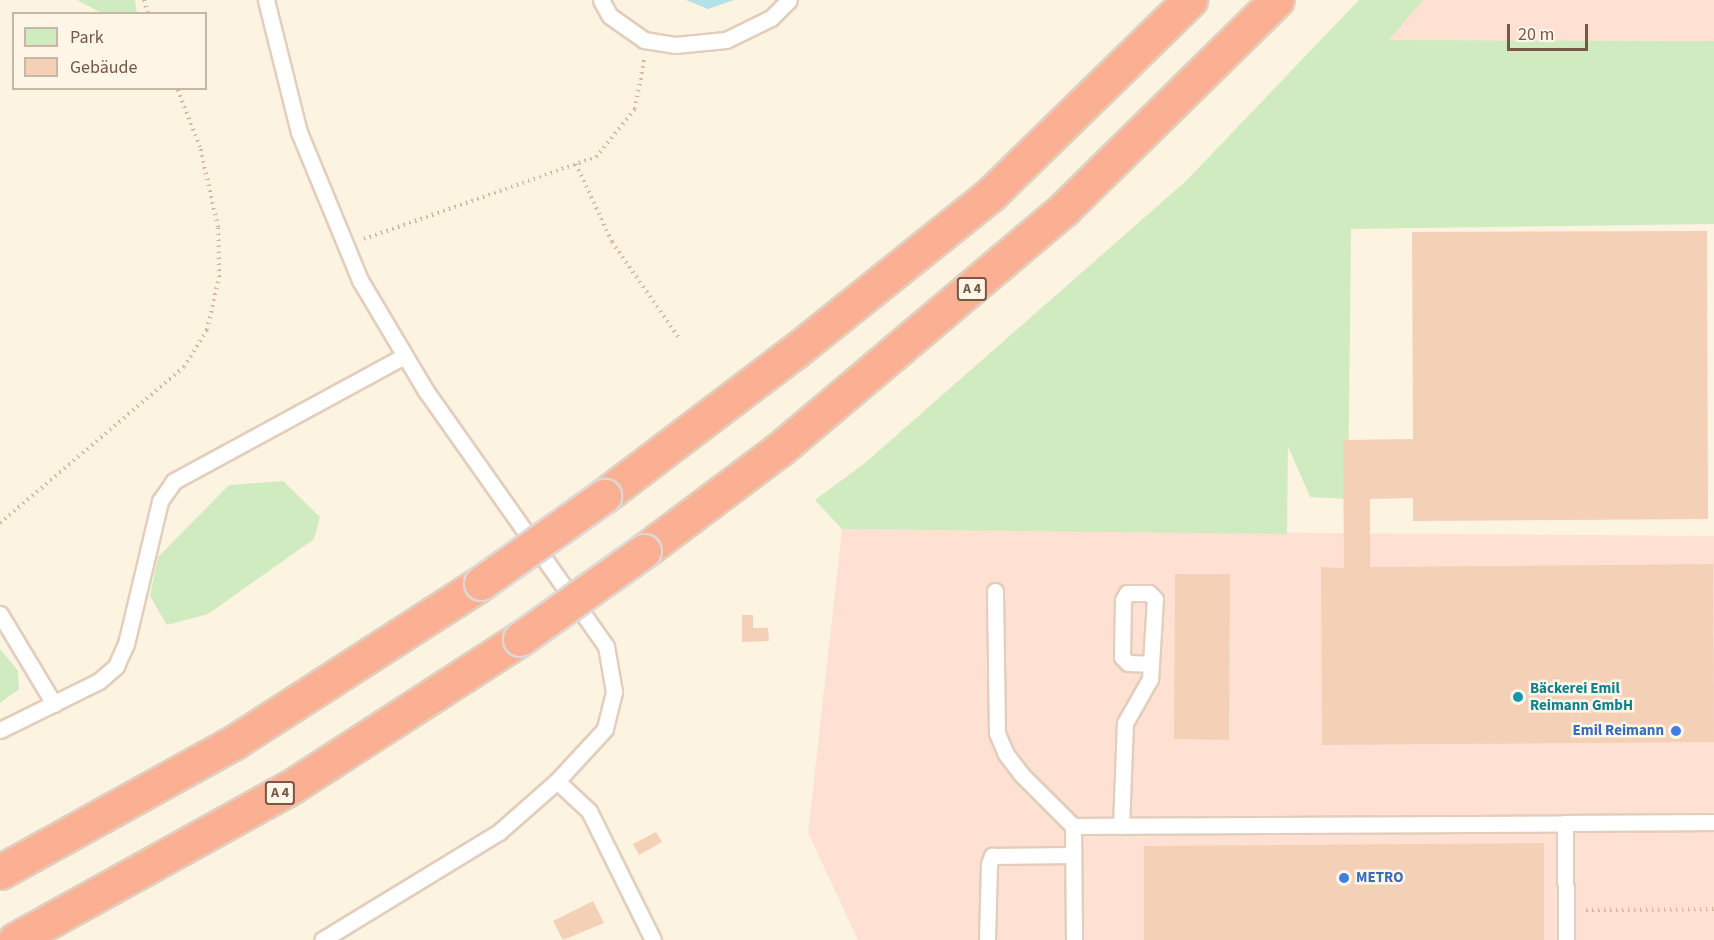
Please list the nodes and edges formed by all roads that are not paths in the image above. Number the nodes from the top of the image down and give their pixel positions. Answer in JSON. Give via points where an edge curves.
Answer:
{"nodes":[{"id":1,"x":266,"y":0,"type":"edge"},
{"id":2,"x":601,"y":0,"type":"edge"},
{"id":3,"x":789,"y":0,"type":"edge"},
{"id":4,"x":1190,"y":0,"type":"edge"},
{"id":5,"x":1277,"y":0,"type":"edge"},
{"id":6,"x":404,"y":356,"type":"junction"},
{"id":7,"x":995,"y":591,"type":"dead end"},
{"id":8,"x":0,"y":614,"type":"edge"},
{"id":9,"x":1151,"y":664,"type":"junction"},
{"id":10,"x":54,"y":704,"type":"junction"},
{"id":11,"x":0,"y":730,"type":"edge"},
{"id":12,"x":557,"y":781,"type":"junction"},
{"id":13,"x":1714,"y":822,"type":"edge"},
{"id":14,"x":1565,"y":823,"type":"junction"},
{"id":15,"x":1073,"y":826,"type":"junction"},
{"id":16,"x":1121,"y":826,"type":"junction"},
{"id":17,"x":1073,"y":855,"type":"junction"},
{"id":18,"x":0,"y":872,"type":"edge"},
{"id":19,"x":15,"y":940,"type":"edge"},
{"id":20,"x":322,"y":940,"type":"edge"},
{"id":21,"x":653,"y":940,"type":"edge"},
{"id":22,"x":987,"y":940,"type":"edge"},
{"id":23,"x":1074,"y":940,"type":"edge"},
{"id":24,"x":1566,"y":940,"type":"edge"}],
"edges":[{"from":1,"to":6,"type":"lane","via":[[299,132],[360,280]]},
{"from":2,"to":3,"type":"lane","via":[[610,16],[644,39],[675,45],[726,40],[771,18]]},
{"from":4,"to":18,"type":"highway","bridge":true,"via":[[991,194],[794,352],[604,496],[481,583],[236,741]]},
{"from":5,"to":19,"type":"highway","number":"A 4","bridge":true,"via":[[1047,224],[780,449],[644,551],[520,639],[291,787]]},
{"from":6,"to":10,"type":"lane","via":[[174,481],[160,501],[122,656],[109,674]]},
{"from":6,"to":12,"type":"lane","via":[[606,646],[614,692],[605,729]]},
{"from":7,"to":15,"type":"lane","via":[[997,733],[1021,774]]},
{"from":8,"to":10,"type":"lane"},
{"from":9,"to":9,"type":"lane","via":[[1155,599],[1149,593],[1127,593],[1123,600],[1122,657],[1128,663]]},
{"from":9,"to":16,"type":"lane","via":[[1150,679],[1125,723]]},
{"from":10,"to":11,"type":"lane"},
{"from":12,"to":20,"type":"lane","via":[[499,832]]},
{"from":12,"to":21,"type":"lane","via":[[589,811]]},
{"from":13,"to":14,"type":"lane"},
{"from":14,"to":16,"type":"lane"},
{"from":14,"to":24,"type":"lane"},
{"from":15,"to":16,"type":"lane"},
{"from":15,"to":17,"type":"lane"},
{"from":17,"to":22,"type":"lane","via":[[992,856]]},
{"from":17,"to":23,"type":"lane"}]}
